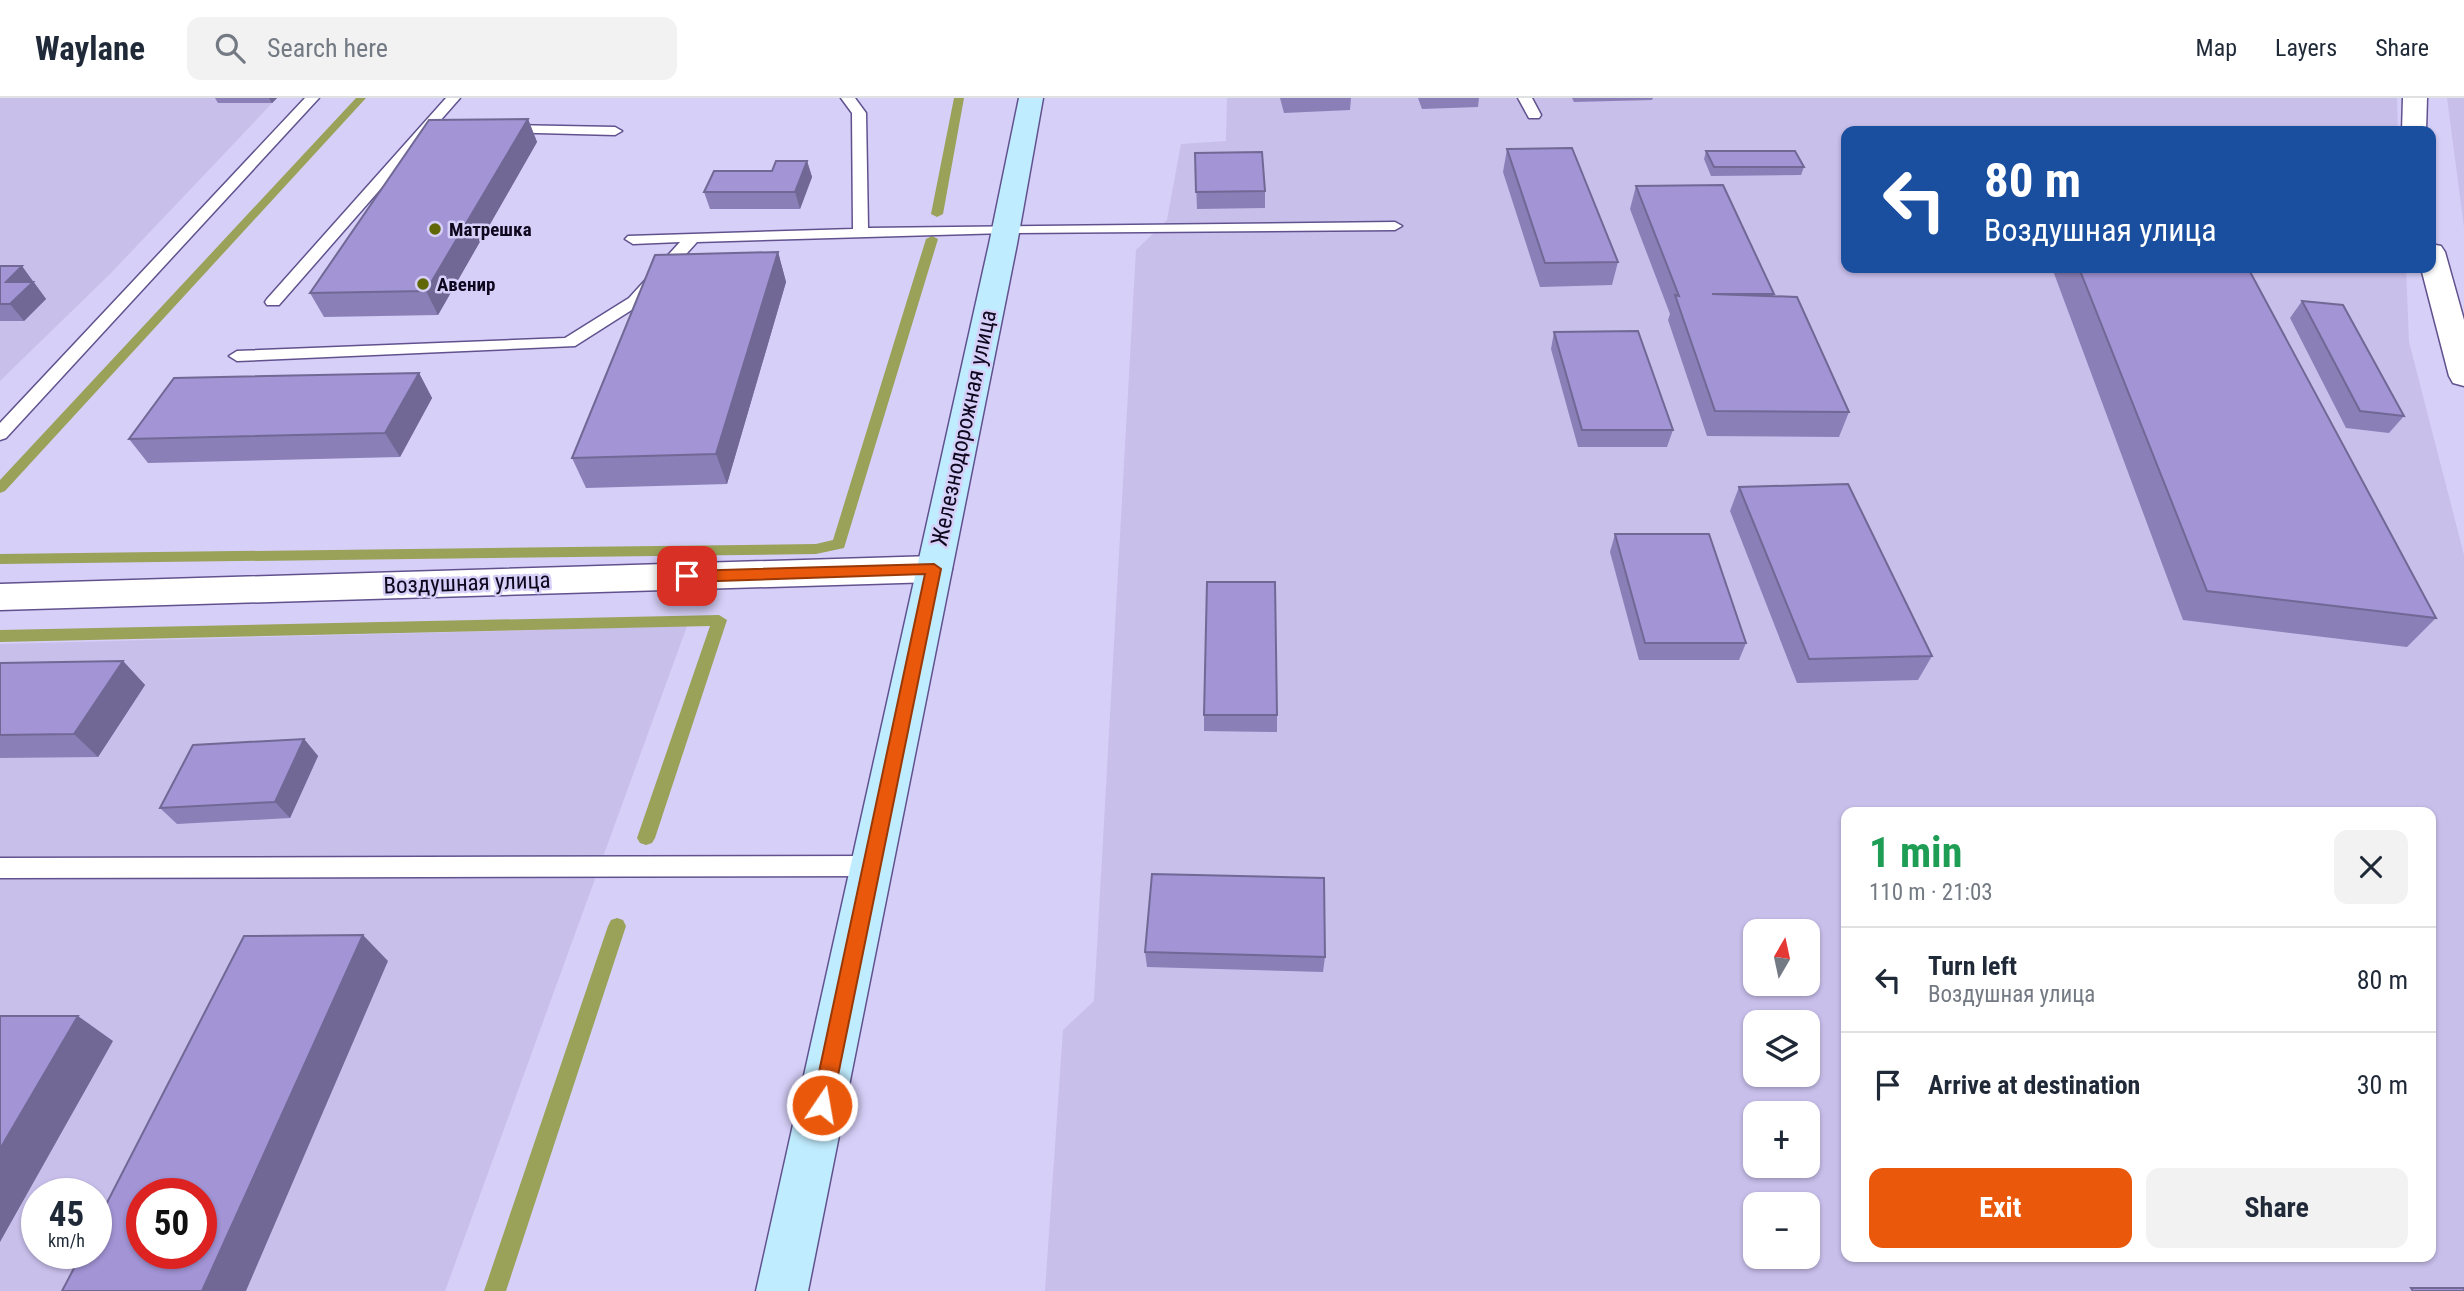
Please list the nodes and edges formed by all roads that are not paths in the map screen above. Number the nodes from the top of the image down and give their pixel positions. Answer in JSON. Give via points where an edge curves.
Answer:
{"nodes":[{"id":1,"x":312,"y":98,"type":"edge"},
{"id":2,"x":453,"y":98,"type":"edge"},
{"id":3,"x":848,"y":98,"type":"edge"},
{"id":4,"x":1031,"y":98,"type":"edge"},
{"id":5,"x":1525,"y":98,"type":"edge"},
{"id":6,"x":2414,"y":98,"type":"edge"},
{"id":7,"x":1534,"y":115,"type":"dead end"},
{"id":8,"x":2414,"y":126,"type":"edge"},
{"id":9,"x":494,"y":128,"type":"edge"},
{"id":10,"x":615,"y":131,"type":"dead end"},
{"id":11,"x":1395,"y":226,"type":"dead end"},
{"id":12,"x":1006,"y":229,"type":"junction"},
{"id":13,"x":862,"y":233,"type":"junction"},
{"id":14,"x":692,"y":237,"type":"junction"},
{"id":15,"x":633,"y":239,"type":"dead end"},
{"id":16,"x":2436,"y":271,"type":"edge"},
{"id":17,"x":273,"y":302,"type":"dead end"},
{"id":18,"x":237,"y":356,"type":"dead end"},
{"id":19,"x":2464,"y":376,"type":"edge"},
{"id":20,"x":0,"y":434,"type":"edge"},
{"id":21,"x":934,"y":569,"type":"junction"},
{"id":22,"x":0,"y":597,"type":"edge"},
{"id":23,"x":872,"y":866,"type":"junction"},
{"id":24,"x":0,"y":868,"type":"edge"},
{"id":25,"x":782,"y":1291,"type":"edge"}],
"edges":[{"from":1,"to":20,"type":"lane"},
{"from":2,"to":17,"type":"lane","via":[[434,127]]},
{"from":3,"to":13,"type":"lane","via":[[859,113]]},
{"from":4,"to":12,"type":"main road","name":"Железнодорожная улица"},
{"from":5,"to":7,"type":"lane"},
{"from":6,"to":8,"type":"street"},
{"from":9,"to":10,"type":"lane"},
{"from":11,"to":12,"type":"lane"},
{"from":12,"to":13,"type":"lane"},
{"from":12,"to":21,"type":"main road","name":"Железнодорожная улица"},
{"from":13,"to":14,"type":"lane"},
{"from":14,"to":15,"type":"lane"},
{"from":14,"to":18,"type":"lane","via":[[635,301],[569,343]]},
{"from":16,"to":19,"type":"street"},
{"from":21,"to":22,"type":"street","name":"Воздушная улица"},
{"from":21,"to":23,"type":"main road","name":"Железнодорожная улица"},
{"from":23,"to":24,"type":"lane"},
{"from":23,"to":25,"type":"main road","name":"Железнодорожная улица"}]}
